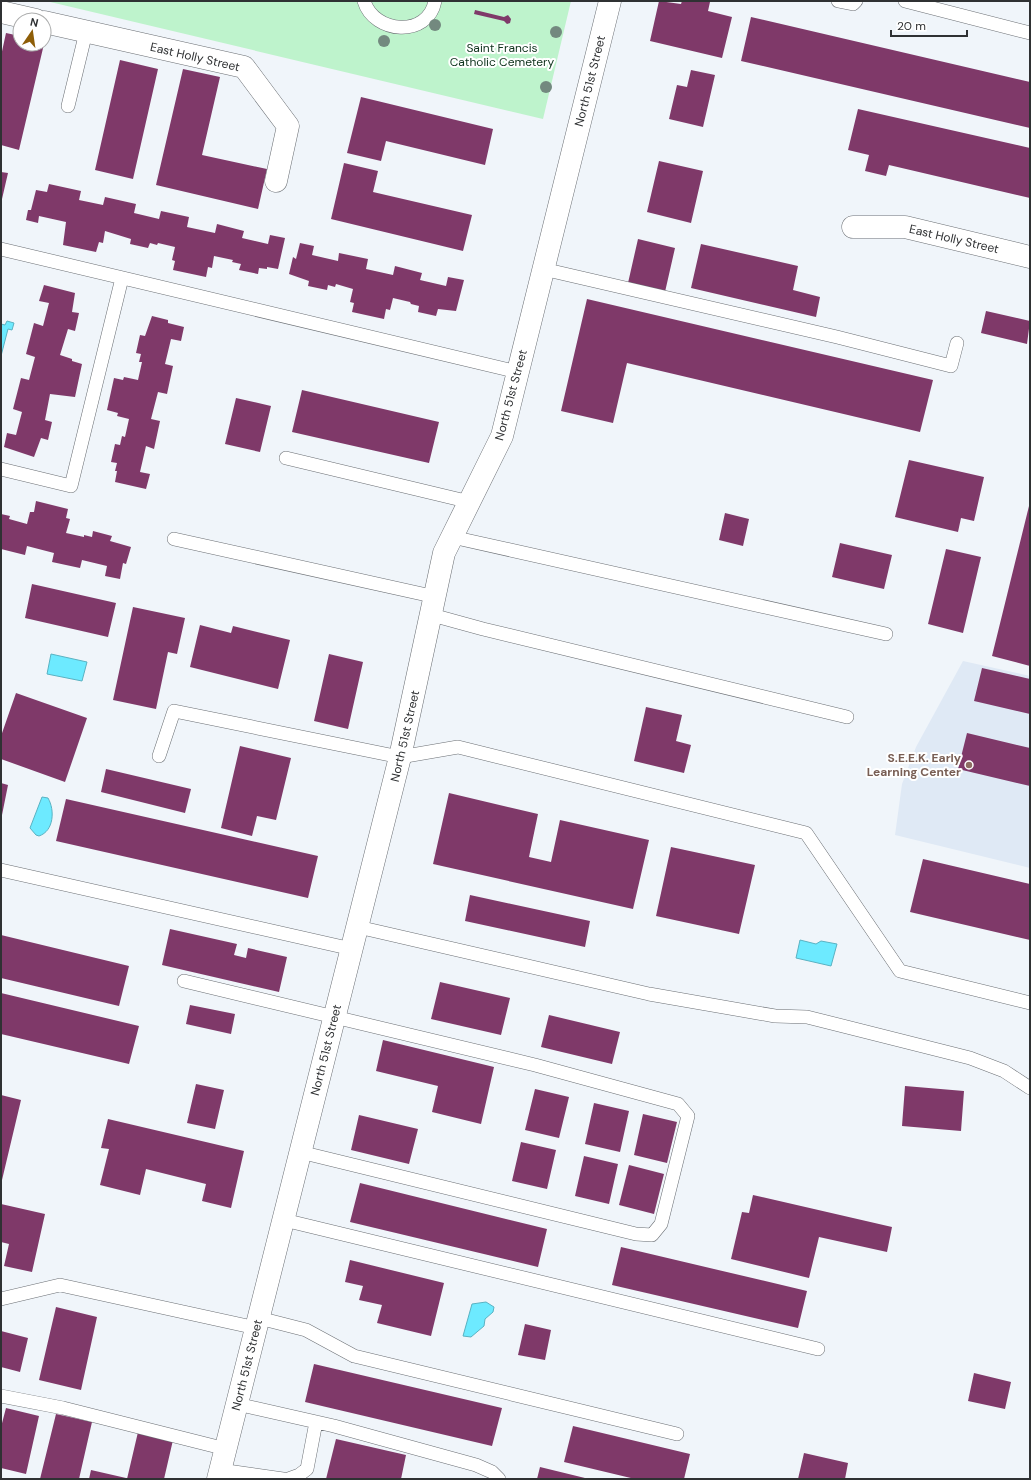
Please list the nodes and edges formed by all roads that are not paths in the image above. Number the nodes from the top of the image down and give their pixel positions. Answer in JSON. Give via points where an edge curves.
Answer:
{"nodes":[{"id":1,"x":364,"y":1,"type":"edge"},
{"id":2,"x":435,"y":1,"type":"edge"},
{"id":3,"x":610,"y":1,"type":"edge"},
{"id":4,"x":838,"y":1,"type":"edge"},
{"id":5,"x":856,"y":1,"type":"edge"},
{"id":6,"x":905,"y":1,"type":"edge"},
{"id":7,"x":1,"y":12,"type":"edge"},
{"id":8,"x":12,"y":15,"type":"edge"},
{"id":9,"x":52,"y":24,"type":"edge"},
{"id":10,"x":86,"y":32,"type":"junction"},
{"id":11,"x":1030,"y":33,"type":"edge"},
{"id":12,"x":68,"y":106,"type":"dead end"},
{"id":13,"x":276,"y":181,"type":"dead end"},
{"id":14,"x":853,"y":227,"type":"dead end"},
{"id":15,"x":1,"y":249,"type":"edge"},
{"id":16,"x":1030,"y":258,"type":"edge"},
{"id":17,"x":543,"y":269,"type":"junction"},
{"id":18,"x":122,"y":278,"type":"junction"},
{"id":19,"x":957,"y":343,"type":"dead end"},
{"id":20,"x":518,"y":372,"type":"junction"},
{"id":21,"x":286,"y":458,"type":"dead end"},
{"id":22,"x":1,"y":469,"type":"edge"},
{"id":23,"x":470,"y":502,"type":"junction"},
{"id":24,"x":452,"y":537,"type":"junction"},
{"id":25,"x":174,"y":539,"type":"dead end"},
{"id":26,"x":434,"y":606,"type":"junction"},
{"id":27,"x":886,"y":634,"type":"dead end"},
{"id":28,"x":847,"y":717,"type":"dead end"},
{"id":29,"x":159,"y":756,"type":"dead end"},
{"id":30,"x":400,"y":757,"type":"junction"},
{"id":31,"x":1,"y":870,"type":"edge"},
{"id":32,"x":358,"y":927,"type":"junction"},
{"id":33,"x":352,"y":949,"type":"junction"},
{"id":34,"x":184,"y":981,"type":"dead end"},
{"id":35,"x":1030,"y":1003,"type":"edge"},
{"id":36,"x":334,"y":1016,"type":"junction"},
{"id":37,"x":1030,"y":1088,"type":"edge"},
{"id":38,"x":300,"y":1152,"type":"junction"},
{"id":39,"x":284,"y":1220,"type":"junction"},
{"id":40,"x":1,"y":1299,"type":"edge"},
{"id":41,"x":258,"y":1323,"type":"junction"},
{"id":42,"x":818,"y":1349,"type":"dead end"},
{"id":43,"x":1,"y":1396,"type":"edge"},
{"id":44,"x":237,"y":1404,"type":"junction"},
{"id":45,"x":316,"y":1422,"type":"junction"},
{"id":46,"x":677,"y":1434,"type":"dead end"},
{"id":47,"x":226,"y":1449,"type":"junction"},
{"id":48,"x":219,"y":1475,"type":"edge"},
{"id":49,"x":283,"y":1479,"type":"edge"},
{"id":50,"x":288,"y":1479,"type":"edge"},
{"id":51,"x":499,"y":1479,"type":"edge"}],
"edges":[{"from":1,"to":2,"type":"lane","via":[[372,16],[393,28],[406,28],[418,24],[428,15]]},
{"from":3,"to":17,"type":"street","name":"North 51st Street"},
{"from":4,"to":5,"type":"lane","via":[[853,4]]},
{"from":6,"to":11,"type":"lane"},
{"from":7,"to":8,"type":"street"},
{"from":9,"to":10,"type":"street","name":"East Holly Street"},
{"from":10,"to":12,"type":"lane"},
{"from":10,"to":13,"type":"street","name":"East Holly Street","via":[[244,67],[288,126]]},
{"from":14,"to":16,"type":"street","name":"East Holly Street","via":[[905,227]]},
{"from":15,"to":18,"type":"lane"},
{"from":17,"to":19,"type":"lane","via":[[952,366]]},
{"from":17,"to":20,"type":"street","name":"North 51st Street"},
{"from":18,"to":20,"type":"lane"},
{"from":18,"to":22,"type":"lane","via":[[71,486]]},
{"from":20,"to":23,"type":"street","name":"North 51st Street","via":[[502,436]]},
{"from":21,"to":23,"type":"lane"},
{"from":23,"to":24,"type":"street","name":"North 51st Street"},
{"from":24,"to":26,"type":"street","name":"North 51st Street","via":[[444,553]]},
{"from":24,"to":27,"type":"lane"},
{"from":25,"to":26,"type":"lane"},
{"from":26,"to":28,"type":"lane","via":[[497,633]]},
{"from":26,"to":30,"type":"street","name":"North 51st Street"},
{"from":29,"to":30,"type":"lane","via":[[174,711]]},
{"from":30,"to":32,"type":"street","name":"North 51st Street"},
{"from":30,"to":35,"type":"lane","via":[[458,747],[806,833],[900,971]]},
{"from":31,"to":33,"type":"lane"},
{"from":32,"to":33,"type":"street","name":"North 51st Street"},
{"from":32,"to":37,"type":"lane","via":[[649,994],[775,1016],[807,1017],[970,1058],[1004,1071]]},
{"from":33,"to":36,"type":"street","name":"North 51st Street"},
{"from":34,"to":36,"type":"lane"},
{"from":36,"to":38,"type":"street","name":"North 51st Street"},
{"from":36,"to":38,"type":"lane","via":[[535,1065],[678,1104],[688,1116],[686,1127],[661,1224],[652,1235],[636,1234]]},
{"from":38,"to":39,"type":"street","name":"North 51st Street"},
{"from":39,"to":41,"type":"street","name":"North 51st Street"},
{"from":39,"to":42,"type":"lane"},
{"from":40,"to":41,"type":"lane","via":[[60,1284]]},
{"from":41,"to":44,"type":"street","name":"North 51st Street"},
{"from":41,"to":46,"type":"lane","via":[[306,1330],[354,1356]]},
{"from":43,"to":47,"type":"lane","via":[[63,1408]]},
{"from":44,"to":45,"type":"lane"},
{"from":44,"to":47,"type":"street","name":"North 51st Street"},
{"from":45,"to":50,"type":"lane","via":[[306,1468],[299,1475]]},
{"from":45,"to":51,"type":"lane","via":[[476,1465],[492,1472]]},
{"from":47,"to":48,"type":"street","name":"North 51st Street"},
{"from":48,"to":49,"type":"lane"}]}
